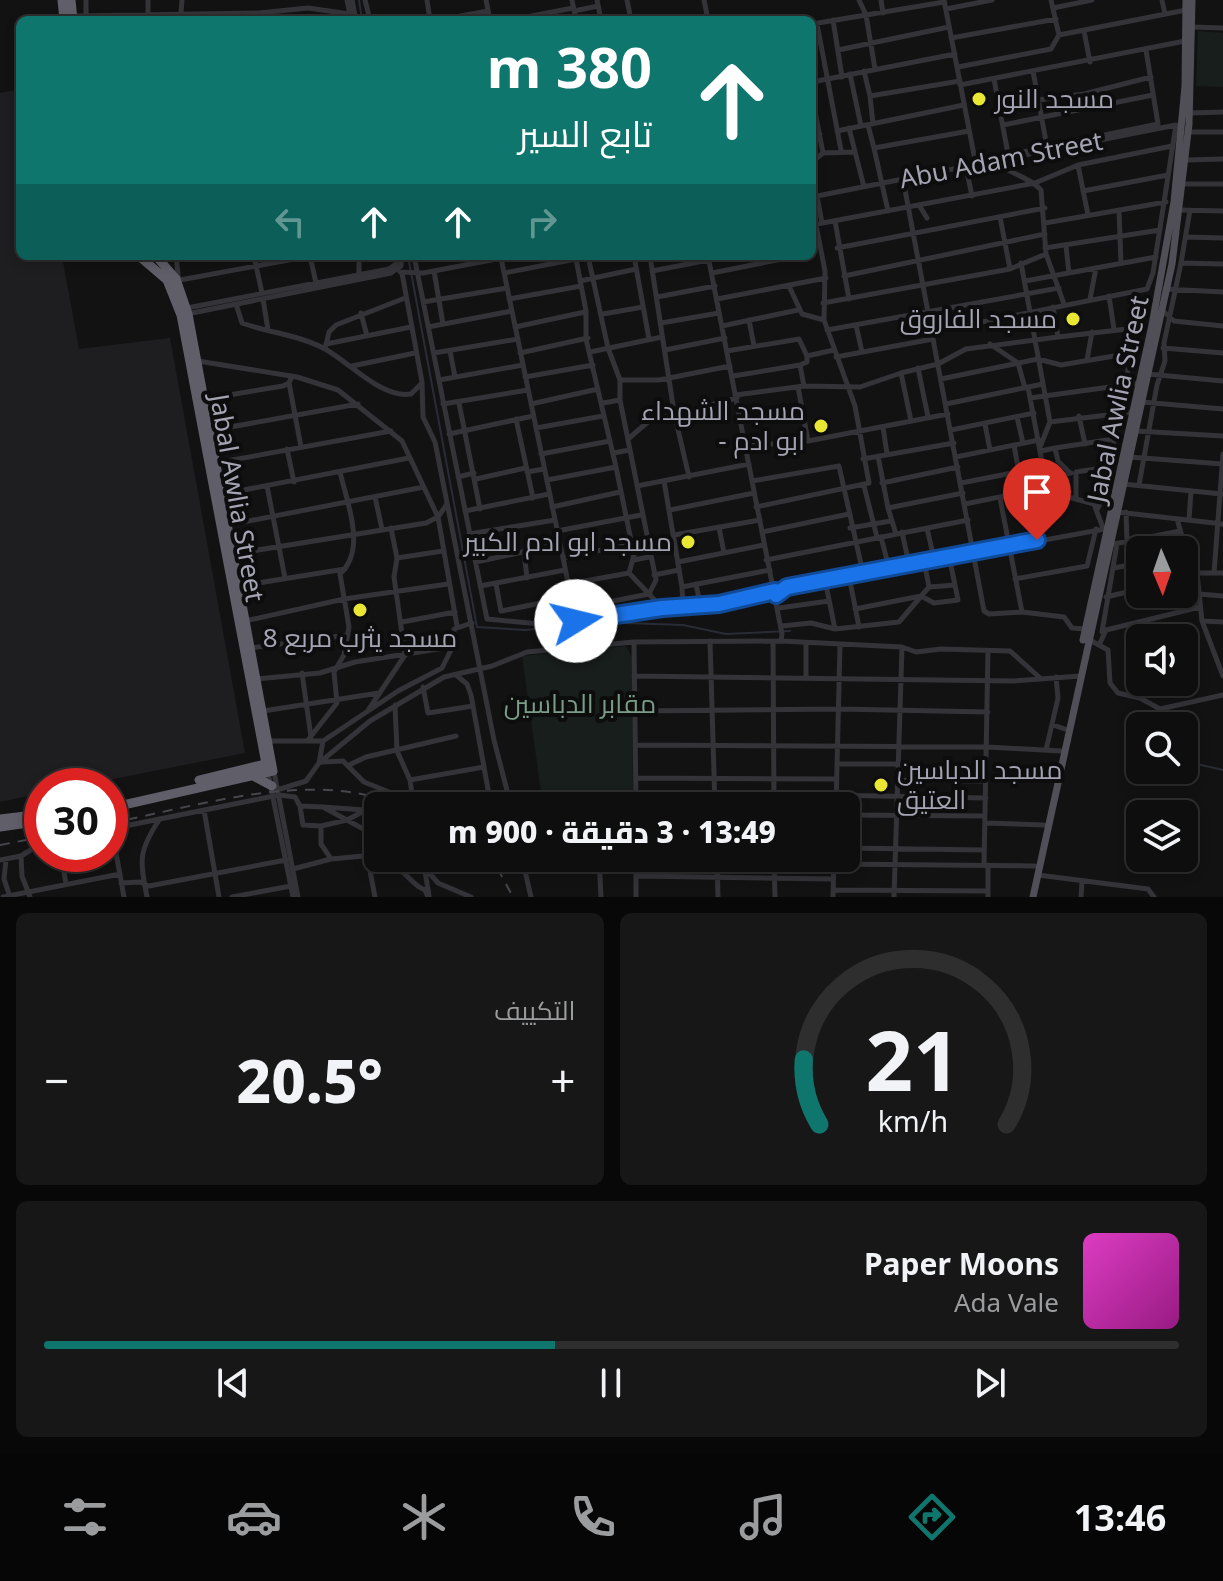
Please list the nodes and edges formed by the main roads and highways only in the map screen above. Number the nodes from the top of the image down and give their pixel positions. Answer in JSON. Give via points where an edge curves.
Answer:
{"nodes":[{"id":1,"x":1186,"y":0,"type":"edge"},
{"id":2,"x":1192,"y":0,"type":"edge"},
{"id":3,"x":1184,"y":126,"type":"junction"},
{"id":4,"x":144,"y":260,"type":"edge"},
{"id":5,"x":160,"y":260,"type":"edge"},
{"id":6,"x":184,"y":312,"type":"junction"},
{"id":7,"x":207,"y":431,"type":"junction"},
{"id":8,"x":1104,"y":528,"type":"junction"},
{"id":9,"x":1079,"y":676,"type":"junction"},
{"id":10,"x":265,"y":745,"type":"junction"},
{"id":11,"x":270,"y":766,"type":"junction"},
{"id":12,"x":230,"y":773,"type":"junction"},
{"id":13,"x":252,"y":776,"type":"junction"},
{"id":14,"x":276,"y":792,"type":"road end"},
{"id":15,"x":128,"y":802,"type":"edge"},
{"id":16,"x":128,"y":803,"type":"edge"},
{"id":17,"x":24,"y":816,"type":"edge"},
{"id":18,"x":0,"y":819,"type":"edge"},
{"id":19,"x":24,"y":824,"type":"edge"},
{"id":20,"x":0,"y":827,"type":"edge"},
{"id":21,"x":1036,"y":871,"type":"junction"},
{"id":22,"x":1030,"y":897,"type":"edge"}],
"edges":[{"from":1,"to":3,"type":"main road","name":"Jabal Awlia Street"},
{"from":2,"to":3,"type":"main road","name":"Jabal Awlia Street","via":[[1190,113]]},
{"from":3,"to":8,"type":"main road","name":"Jabal Awlia Street","via":[[1139,383]]},
{"from":3,"to":8,"type":"main road","name":"Jabal Awlia Street","via":[[1187,160],[1162,310],[1116,512]]},
{"from":4,"to":6,"type":"highway","name":"Jabal Awlia Street","via":[[167,280]]},
{"from":5,"to":6,"type":"highway","name":"Jabal Awlia Street","via":[[180,282]]},
{"from":6,"to":7,"type":"highway","name":"Jabal Awlia Street"},
{"from":6,"to":7,"type":"highway","name":"Jabal Awlia Street","via":[[198,361]]},
{"from":7,"to":10,"type":"highway","name":"Jabal Awlia Street"},
{"from":7,"to":10,"type":"highway","name":"Jabal Awlia Street"},
{"from":8,"to":9,"type":"main road","name":"Jabal Awlia Street"},
{"from":8,"to":9,"type":"main road","name":"Jabal Awlia Street","via":[[1113,544]]},
{"from":9,"to":21,"type":"main road","name":"Jabal Awlia Street"},
{"from":9,"to":21,"type":"main road","name":"Jabal Awlia Street"},
{"from":10,"to":11,"type":"highway","name":"Jabal Awlia Street"},
{"from":10,"to":12,"type":"highway","via":[[255,760]]},
{"from":11,"to":12,"type":"highway"},
{"from":11,"to":13,"type":"highway"},
{"from":12,"to":15,"type":"highway"},
{"from":13,"to":14,"type":"highway"},
{"from":13,"to":16,"type":"highway"},
{"from":17,"to":18,"type":"highway"},
{"from":19,"to":20,"type":"highway"},
{"from":21,"to":22,"type":"main road","name":"Jabal Awlia Street"}]}
